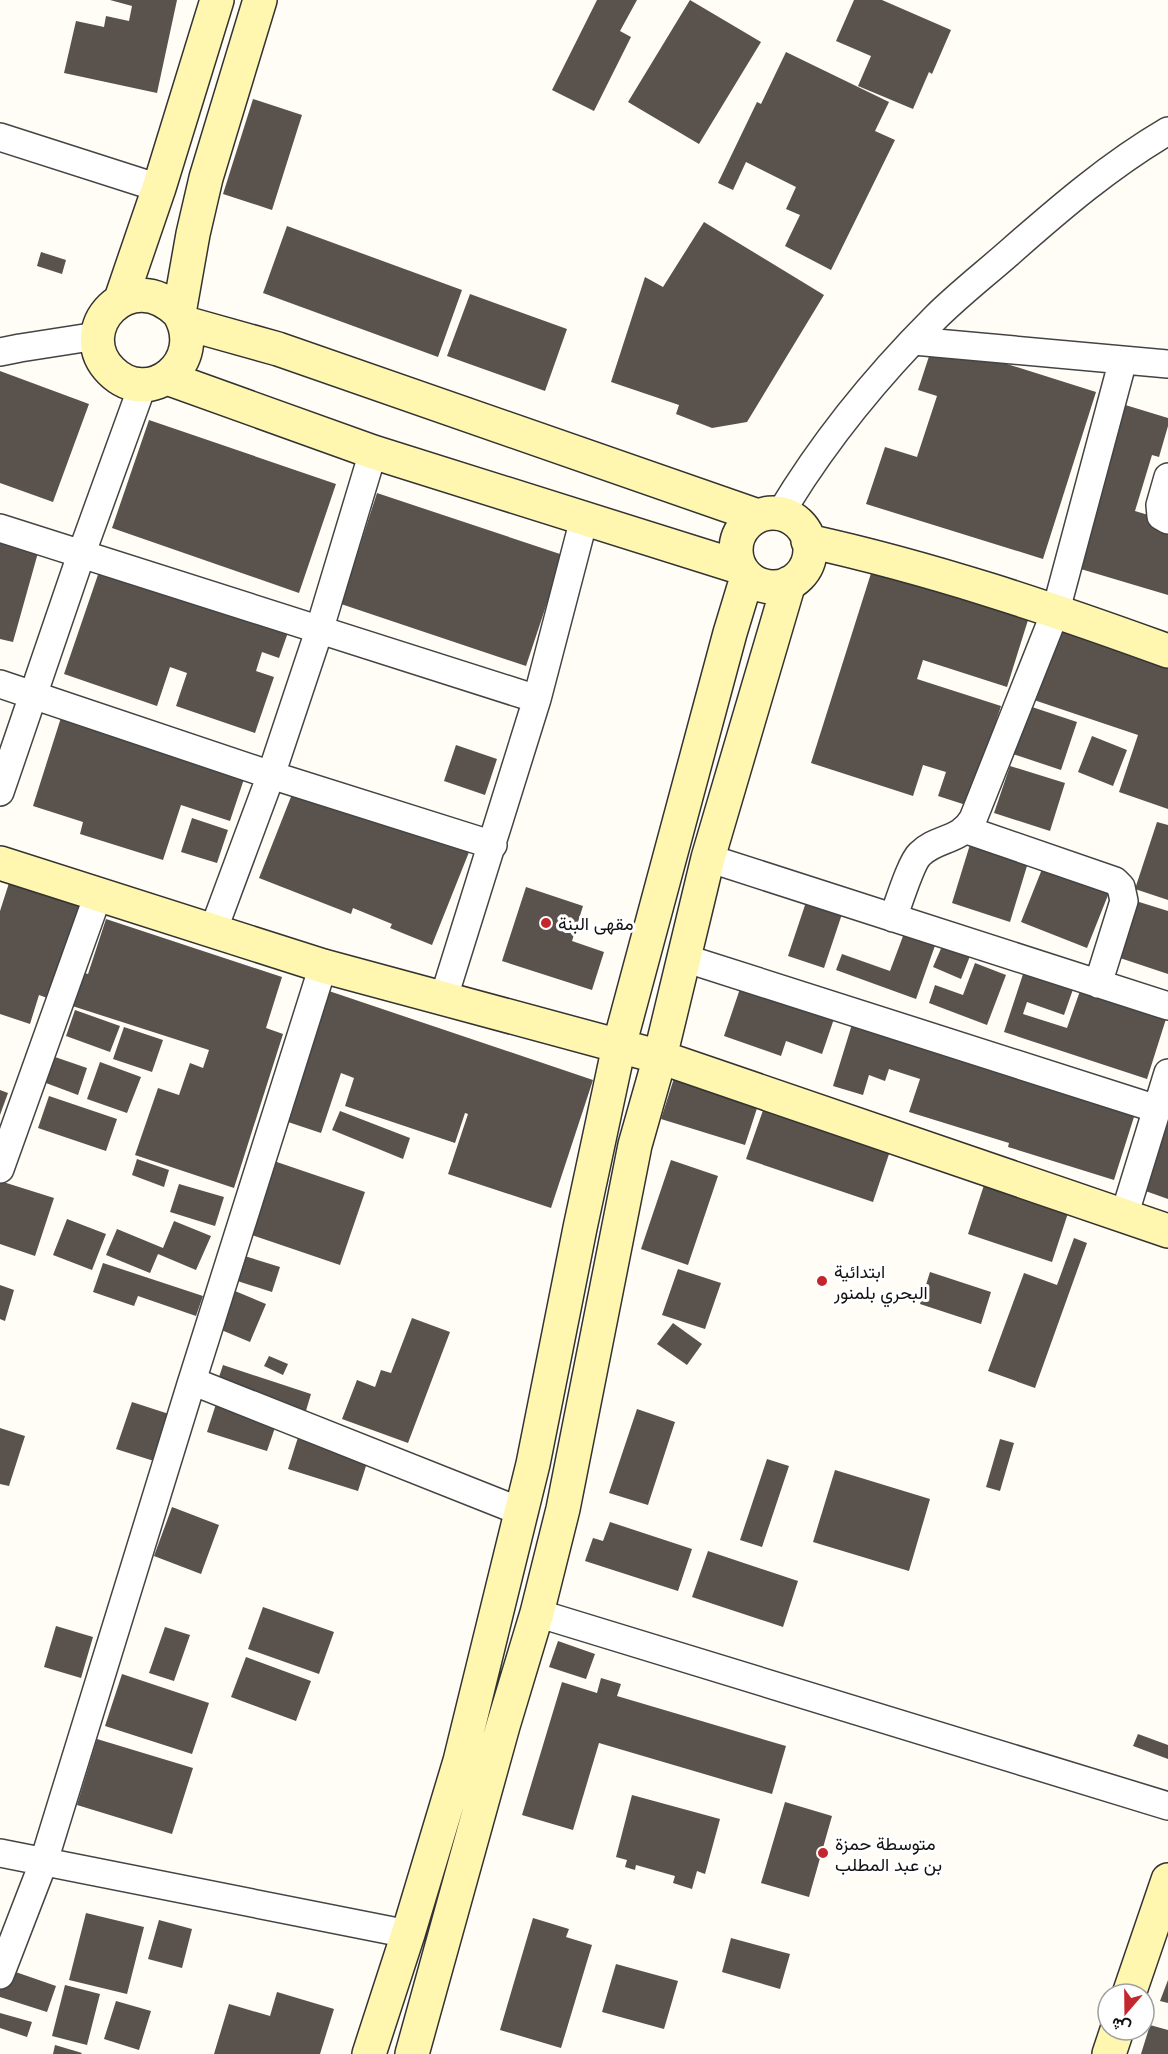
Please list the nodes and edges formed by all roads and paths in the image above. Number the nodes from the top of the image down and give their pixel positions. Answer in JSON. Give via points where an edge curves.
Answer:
{"nodes":[{"id":1,"x":218,"y":0,"type":"edge"},
{"id":2,"x":260,"y":0,"type":"edge"},
{"id":3,"x":1168,"y":131,"type":"edge"},
{"id":4,"x":0,"y":137,"type":"edge"},
{"id":5,"x":159,"y":188,"type":"junction"},
{"id":6,"x":121,"y":299,"type":"junction"},
{"id":7,"x":182,"y":318,"type":"junction"},
{"id":8,"x":98,"y":336,"type":"junction"},
{"id":9,"x":914,"y":341,"type":"junction"},
{"id":10,"x":0,"y":352,"type":"edge"},
{"id":11,"x":1123,"y":360,"type":"junction"},
{"id":12,"x":1168,"y":364,"type":"edge"},
{"id":13,"x":155,"y":381,"type":"junction"},
{"id":14,"x":373,"y":452,"type":"junction"},
{"id":15,"x":1168,"y":477,"type":"edge"},
{"id":16,"x":769,"y":515,"type":"junction"},
{"id":17,"x":584,"y":519,"type":"junction"},
{"id":18,"x":1168,"y":520,"type":"edge"},
{"id":19,"x":0,"y":528,"type":"edge"},
{"id":20,"x":808,"y":541,"type":"junction"},
{"id":21,"x":81,"y":555,"type":"junction"},
{"id":22,"x":743,"y":572,"type":"junction"},
{"id":23,"x":789,"y":583,"type":"junction"},
{"id":24,"x":1056,"y":610,"type":"junction"},
{"id":25,"x":319,"y":631,"type":"junction"},
{"id":26,"x":1168,"y":651,"type":"edge"},
{"id":27,"x":0,"y":684,"type":"edge"},
{"id":28,"x":32,"y":695,"type":"junction"},
{"id":29,"x":537,"y":699,"type":"junction"},
{"id":30,"x":271,"y":774,"type":"junction"},
{"id":31,"x":0,"y":792,"type":"edge"},
{"id":32,"x":967,"y":830,"type":"junction"},
{"id":33,"x":493,"y":845,"type":"junction"},
{"id":34,"x":708,"y":858,"type":"junction"},
{"id":35,"x":0,"y":863,"type":"edge"},
{"id":36,"x":98,"y":895,"type":"junction"},
{"id":37,"x":893,"y":918,"type":"junction"},
{"id":38,"x":213,"y":931,"type":"junction"},
{"id":39,"x":684,"y":958,"type":"junction"},
{"id":40,"x":323,"y":966,"type":"junction"},
{"id":41,"x":1098,"y":984,"type":"junction"},
{"id":42,"x":443,"y":1000,"type":"junction"},
{"id":43,"x":1168,"y":1006,"type":"edge"},
{"id":44,"x":619,"y":1046,"type":"junction"},
{"id":45,"x":660,"y":1058,"type":"junction"},
{"id":46,"x":1168,"y":1073,"type":"edge"},
{"id":47,"x":1157,"y":1109,"type":"junction"},
{"id":48,"x":0,"y":1169,"type":"edge"},
{"id":49,"x":1124,"y":1216,"type":"junction"},
{"id":50,"x":1168,"y":1231,"type":"edge"},
{"id":51,"x":192,"y":1381,"type":"junction"},
{"id":52,"x":522,"y":1512,"type":"junction"},
{"id":53,"x":537,"y":1613,"type":"junction"},
{"id":54,"x":1168,"y":1806,"type":"edge"},
{"id":55,"x":0,"y":1853,"type":"edge"},
{"id":56,"x":44,"y":1860,"type":"junction"},
{"id":57,"x":1168,"y":1881,"type":"edge"},
{"id":58,"x":408,"y":1934,"type":"junction"},
{"id":59,"x":0,"y":1975,"type":"edge"},
{"id":60,"x":1134,"y":1982,"type":"edge"},
{"id":61,"x":369,"y":2054,"type":"edge"},
{"id":62,"x":412,"y":2054,"type":"edge"}],
"edges":[{"from":1,"to":5,"type":"main road"},
{"from":2,"to":7,"type":"main road","via":[[206,178],[193,234]]},
{"from":3,"to":9,"type":"street","via":[[1111,167],[1072,198],[936,317]]},
{"from":4,"to":5,"type":"street"},
{"from":5,"to":6,"type":"main road"},
{"from":6,"to":7,"type":"main road","via":[[153,296],[168,302]]},
{"from":6,"to":8,"type":"main road","via":[[104,315]]},
{"from":7,"to":13,"type":"main road","via":[[188,339],[185,354],[178,367]]},
{"from":7,"to":16,"type":"main road"},
{"from":8,"to":10,"type":"street"},
{"from":8,"to":13,"type":"main road","via":[[100,355],[110,370],[125,381]]},
{"from":9,"to":11,"type":"street"},
{"from":9,"to":16,"type":"street","via":[[878,378]]},
{"from":11,"to":12,"type":"street"},
{"from":11,"to":24,"type":"street"},
{"from":13,"to":14,"type":"main road"},
{"from":13,"to":21,"type":"street"},
{"from":14,"to":17,"type":"main road"},
{"from":14,"to":25,"type":"street"},
{"from":15,"to":18,"type":"street","via":[[1160,505],[1161,516]]},
{"from":16,"to":20,"type":"main road","via":[[790,517]]},
{"from":16,"to":22,"type":"main road","via":[[746,524],[738,537],[735,552]]},
{"from":17,"to":22,"type":"main road"},
{"from":17,"to":29,"type":"street"},
{"from":19,"to":21,"type":"street"},
{"from":20,"to":23,"type":"main road","via":[[806,565],[800,576]]},
{"from":20,"to":24,"type":"main road"},
{"from":21,"to":25,"type":"street"},
{"from":21,"to":28,"type":"street"},
{"from":22,"to":23,"type":"main road","via":[[756,584],[779,587]]},
{"from":22,"to":44,"type":"main road"},
{"from":23,"to":34,"type":"main road"},
{"from":24,"to":26,"type":"main road"},
{"from":24,"to":32,"type":"street"},
{"from":25,"to":29,"type":"street"},
{"from":25,"to":30,"type":"street"},
{"from":27,"to":28,"type":"street"},
{"from":28,"to":30,"type":"street"},
{"from":28,"to":31,"type":"street"},
{"from":29,"to":33,"type":"street"},
{"from":30,"to":33,"type":"street"},
{"from":30,"to":38,"type":"street"},
{"from":32,"to":37,"type":"street","via":[[918,855]]},
{"from":32,"to":41,"type":"street","via":[[1115,881],[1121,887],[1124,901]]},
{"from":33,"to":42,"type":"street"},
{"from":34,"to":37,"type":"street"},
{"from":34,"to":39,"type":"main road"},
{"from":35,"to":36,"type":"main road"},
{"from":36,"to":38,"type":"main road"},
{"from":36,"to":48,"type":"street"},
{"from":37,"to":41,"type":"street"},
{"from":38,"to":40,"type":"main road"},
{"from":39,"to":45,"type":"main road"},
{"from":39,"to":47,"type":"street"},
{"from":40,"to":42,"type":"main road"},
{"from":40,"to":51,"type":"street"},
{"from":41,"to":43,"type":"street"},
{"from":42,"to":44,"type":"main road"},
{"from":44,"to":45,"type":"main road"},
{"from":44,"to":52,"type":"main road"},
{"from":45,"to":49,"type":"main road"},
{"from":45,"to":53,"type":"main road","via":[[635,1145],[563,1509]]},
{"from":46,"to":47,"type":"street"},
{"from":47,"to":49,"type":"street"},
{"from":49,"to":50,"type":"main road"},
{"from":51,"to":52,"type":"street"},
{"from":51,"to":56,"type":"street"},
{"from":52,"to":58,"type":"main road","via":[[460,1761]]},
{"from":53,"to":54,"type":"street"},
{"from":53,"to":62,"type":"main road"},
{"from":55,"to":56,"type":"street"},
{"from":56,"to":58,"type":"street"},
{"from":56,"to":59,"type":"street"},
{"from":57,"to":60,"type":"main road"},
{"from":58,"to":61,"type":"main road"}]}
